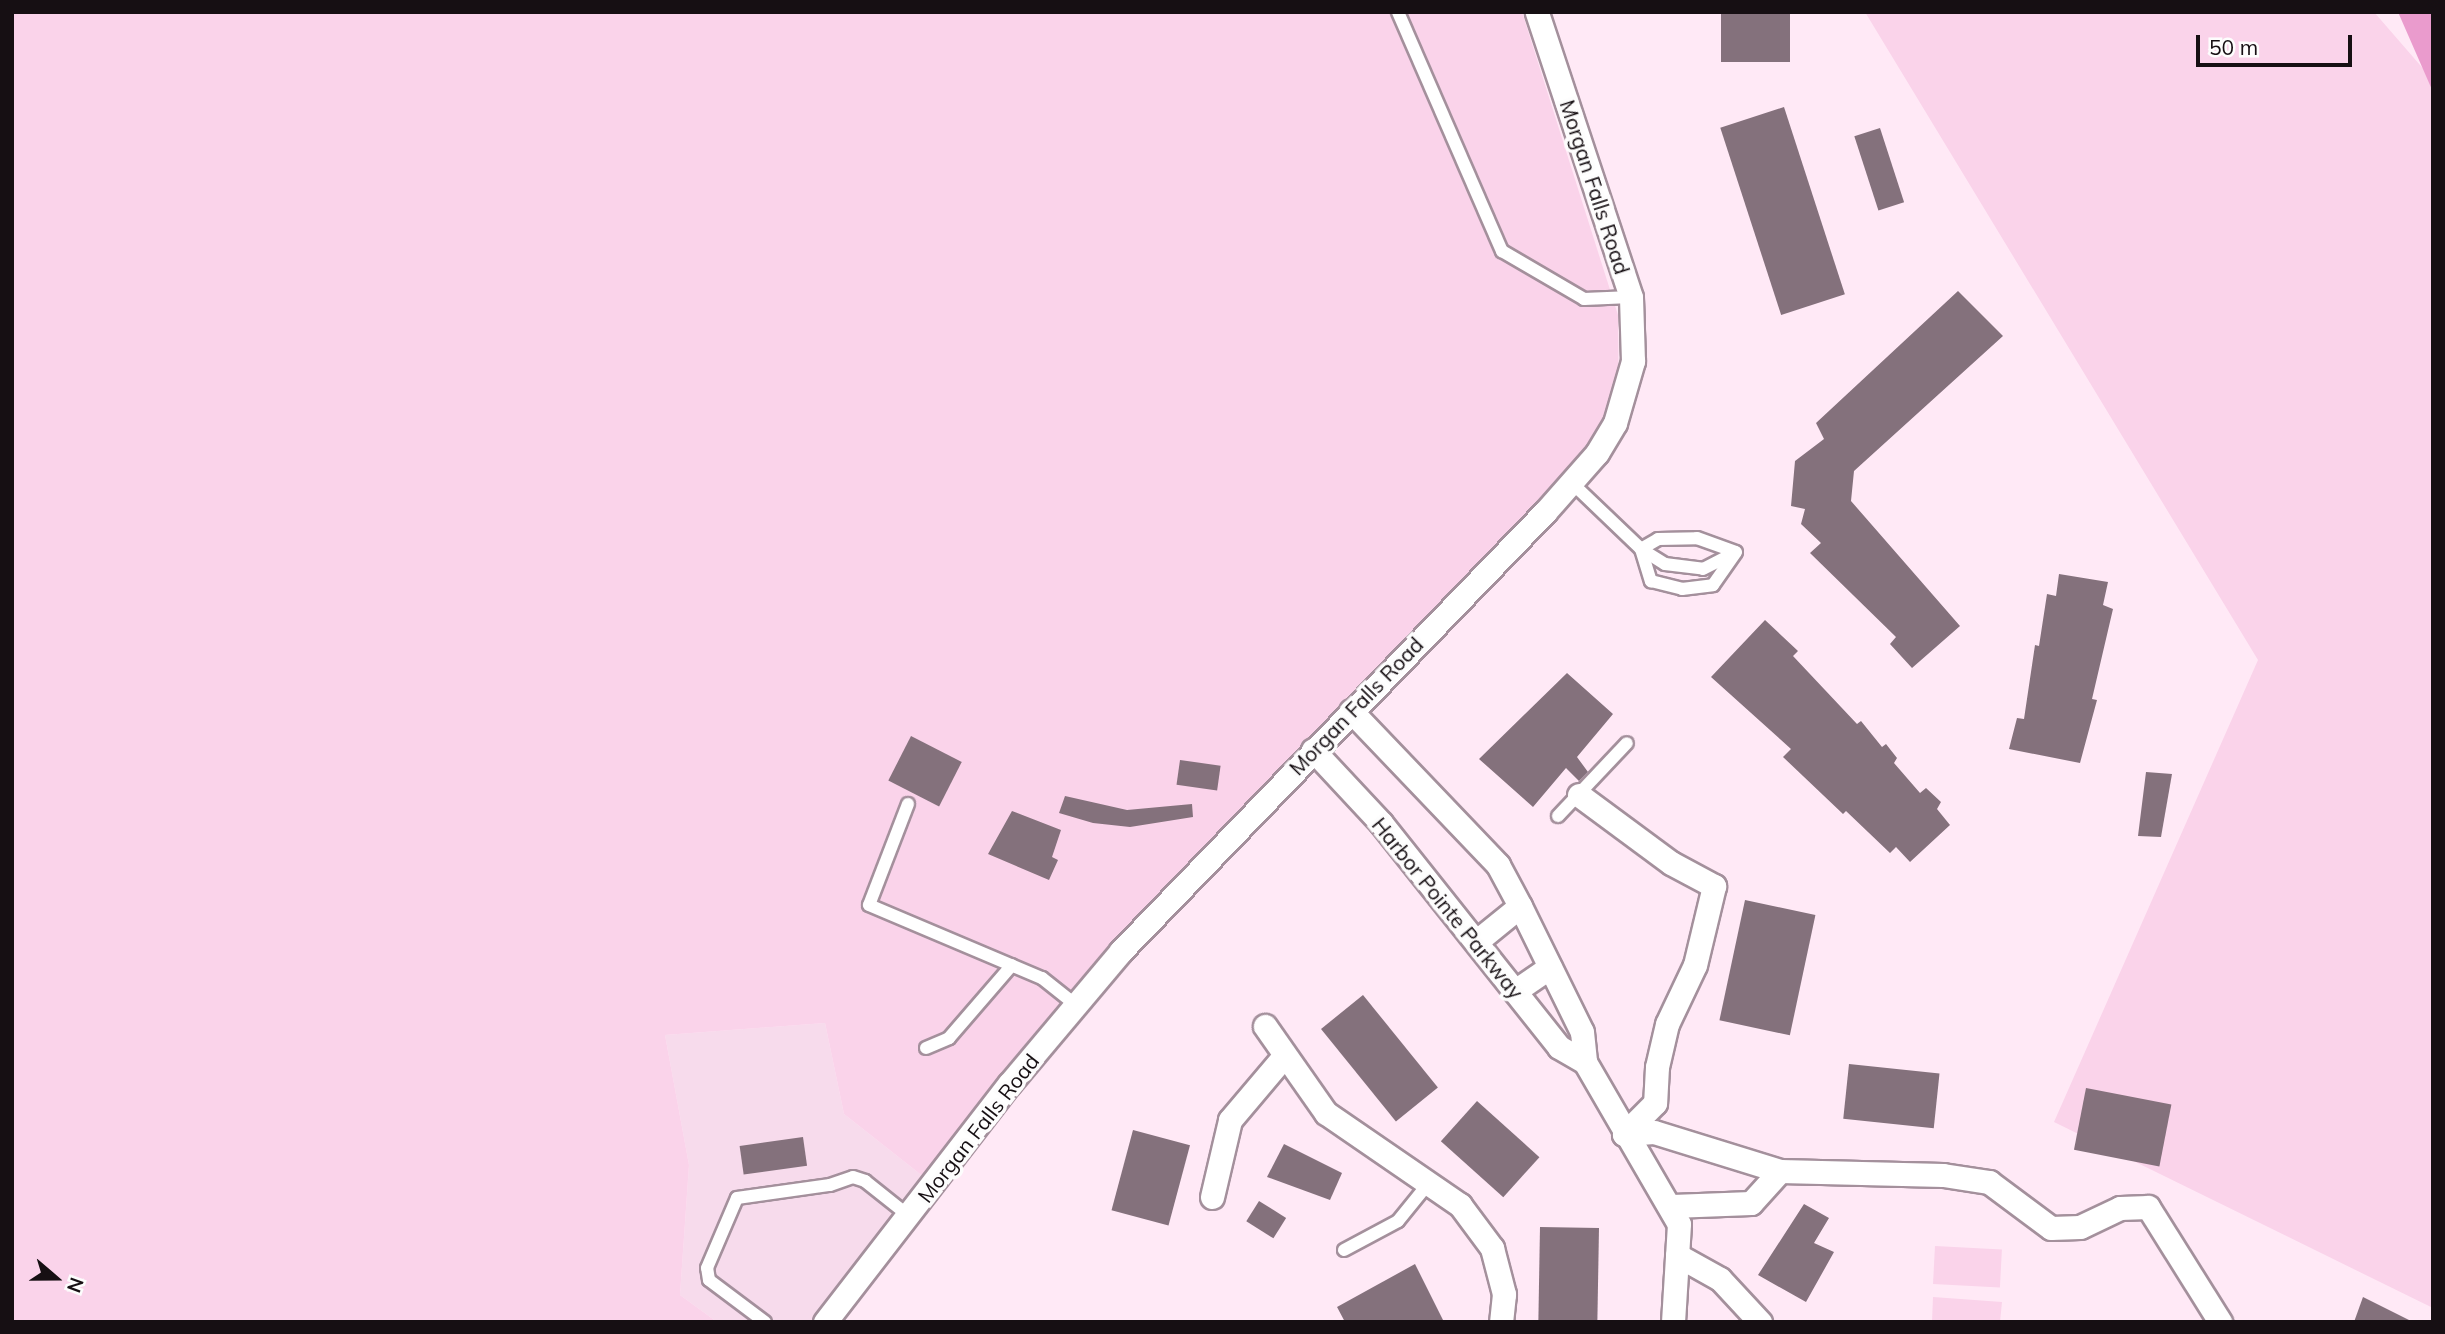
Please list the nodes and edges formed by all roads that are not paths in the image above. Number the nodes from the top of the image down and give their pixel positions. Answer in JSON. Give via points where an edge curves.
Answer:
{"nodes":[{"id":1,"x":1398,"y":12,"type":"edge"},
{"id":2,"x":1537,"y":12,"type":"edge"},
{"id":3,"x":1631,"y":297,"type":"junction"},
{"id":4,"x":1572,"y":483,"type":"junction"},
{"id":5,"x":1641,"y":549,"type":"junction"},
{"id":6,"x":1736,"y":552,"type":"junction"},
{"id":7,"x":1351,"y":711,"type":"junction"},
{"id":8,"x":1627,"y":743,"type":"dead end"},
{"id":9,"x":1313,"y":750,"type":"junction"},
{"id":10,"x":1579,"y":795,"type":"junction"},
{"id":11,"x":908,"y":804,"type":"dead end"},
{"id":12,"x":1558,"y":816,"type":"dead end"},
{"id":13,"x":1520,"y":906,"type":"junction"},
{"id":14,"x":1477,"y":941,"type":"junction"},
{"id":15,"x":1012,"y":965,"type":"junction"},
{"id":16,"x":1550,"y":967,"type":"junction"},
{"id":17,"x":1516,"y":991,"type":"junction"},
{"id":18,"x":1076,"y":1005,"type":"junction"},
{"id":19,"x":1265,"y":1026,"type":"dead end"},
{"id":20,"x":926,"y":1048,"type":"dead end"},
{"id":21,"x":1284,"y":1056,"type":"junction"},
{"id":22,"x":1584,"y":1062,"type":"junction"},
{"id":23,"x":1624,"y":1135,"type":"junction"},
{"id":24,"x":1780,"y":1171,"type":"junction"},
{"id":25,"x":1428,"y":1184,"type":"junction"},
{"id":26,"x":1212,"y":1197,"type":"dead end"},
{"id":27,"x":1672,"y":1206,"type":"junction"},
{"id":28,"x":909,"y":1216,"type":"junction"},
{"id":29,"x":1344,"y":1250,"type":"dead end"},
{"id":30,"x":1678,"y":1255,"type":"junction"},
{"id":31,"x":765,"y":1322,"type":"edge"},
{"id":32,"x":825,"y":1322,"type":"edge"},
{"id":33,"x":1501,"y":1322,"type":"edge"},
{"id":34,"x":1673,"y":1322,"type":"edge"},
{"id":35,"x":1760,"y":1322,"type":"edge"},
{"id":36,"x":2220,"y":1322,"type":"edge"}],
"edges":[{"from":1,"to":3,"type":"lane","via":[[1502,251],[1584,299]]},
{"from":2,"to":3,"type":"street","name":"Morgan Falls Road"},
{"from":3,"to":4,"type":"street","name":"Morgan Falls Road","via":[[1633,361],[1626,395],[1597,453]]},
{"from":4,"to":5,"type":"lane"},
{"from":4,"to":7,"type":"street","name":"Morgan Falls Road"},
{"from":5,"to":6,"type":"lane","via":[[1658,539],[1698,538]]},
{"from":5,"to":6,"type":"lane","via":[[1665,564],[1703,569]]},
{"from":5,"to":6,"type":"lane","via":[[1651,581],[1682,589],[1713,585]]},
{"from":7,"to":9,"type":"street","name":"Morgan Falls Road"},
{"from":7,"to":13,"type":"street","name":"Harbor Pointe Parkway","via":[[1498,865]]},
{"from":8,"to":10,"type":"lane"},
{"from":9,"to":14,"type":"street","name":"Harbor Pointe Parkway","via":[[1381,823]]},
{"from":9,"to":18,"type":"street","name":"Morgan Falls Road"},
{"from":10,"to":12,"type":"lane"},
{"from":10,"to":23,"type":"street","via":[[1671,863],[1714,886],[1695,965],[1667,1024],[1655,1103]]},
{"from":11,"to":15,"type":"lane","via":[[869,905]]},
{"from":13,"to":14,"type":"street"},
{"from":13,"to":16,"type":"street","name":"Harbor Pointe Parkway"},
{"from":14,"to":17,"type":"street","name":"Harbor Pointe Parkway"},
{"from":15,"to":18,"type":"lane","via":[[1042,978]]},
{"from":15,"to":20,"type":"lane","via":[[949,1038]]},
{"from":16,"to":17,"type":"street"},
{"from":16,"to":22,"type":"street","name":"Harbor Pointe Parkway","via":[[1582,1032]]},
{"from":17,"to":22,"type":"street","name":"Harbor Pointe Parkway","via":[[1559,1047]]},
{"from":18,"to":28,"type":"street","name":"Morgan Falls Road"},
{"from":19,"to":21,"type":"street"},
{"from":21,"to":25,"type":"street","via":[[1326,1113]]},
{"from":21,"to":26,"type":"street","via":[[1230,1120]]},
{"from":22,"to":23,"type":"street","name":"Harbor Pointe Parkway"},
{"from":23,"to":24,"type":"street","via":[[1654,1132]]},
{"from":23,"to":27,"type":"street","name":"Harbor Pointe Parkway"},
{"from":24,"to":27,"type":"street","via":[[1751,1203]]},
{"from":24,"to":36,"type":"street","via":[[1942,1175],[1989,1182],[2051,1228],[2080,1227],[2120,1208],[2148,1207]]},
{"from":25,"to":29,"type":"lane","via":[[1398,1221]]},
{"from":25,"to":33,"type":"street","via":[[1461,1205],[1492,1248],[1504,1294]]},
{"from":27,"to":30,"type":"street","via":[[1679,1224]]},
{"from":28,"to":31,"type":"lane","via":[[865,1181],[853,1177],[830,1185],[737,1198],[707,1268],[709,1280]]},
{"from":28,"to":32,"type":"street","name":"Morgan Falls Road"},
{"from":30,"to":34,"type":"street"},
{"from":30,"to":35,"type":"street","via":[[1720,1279]]}]}
